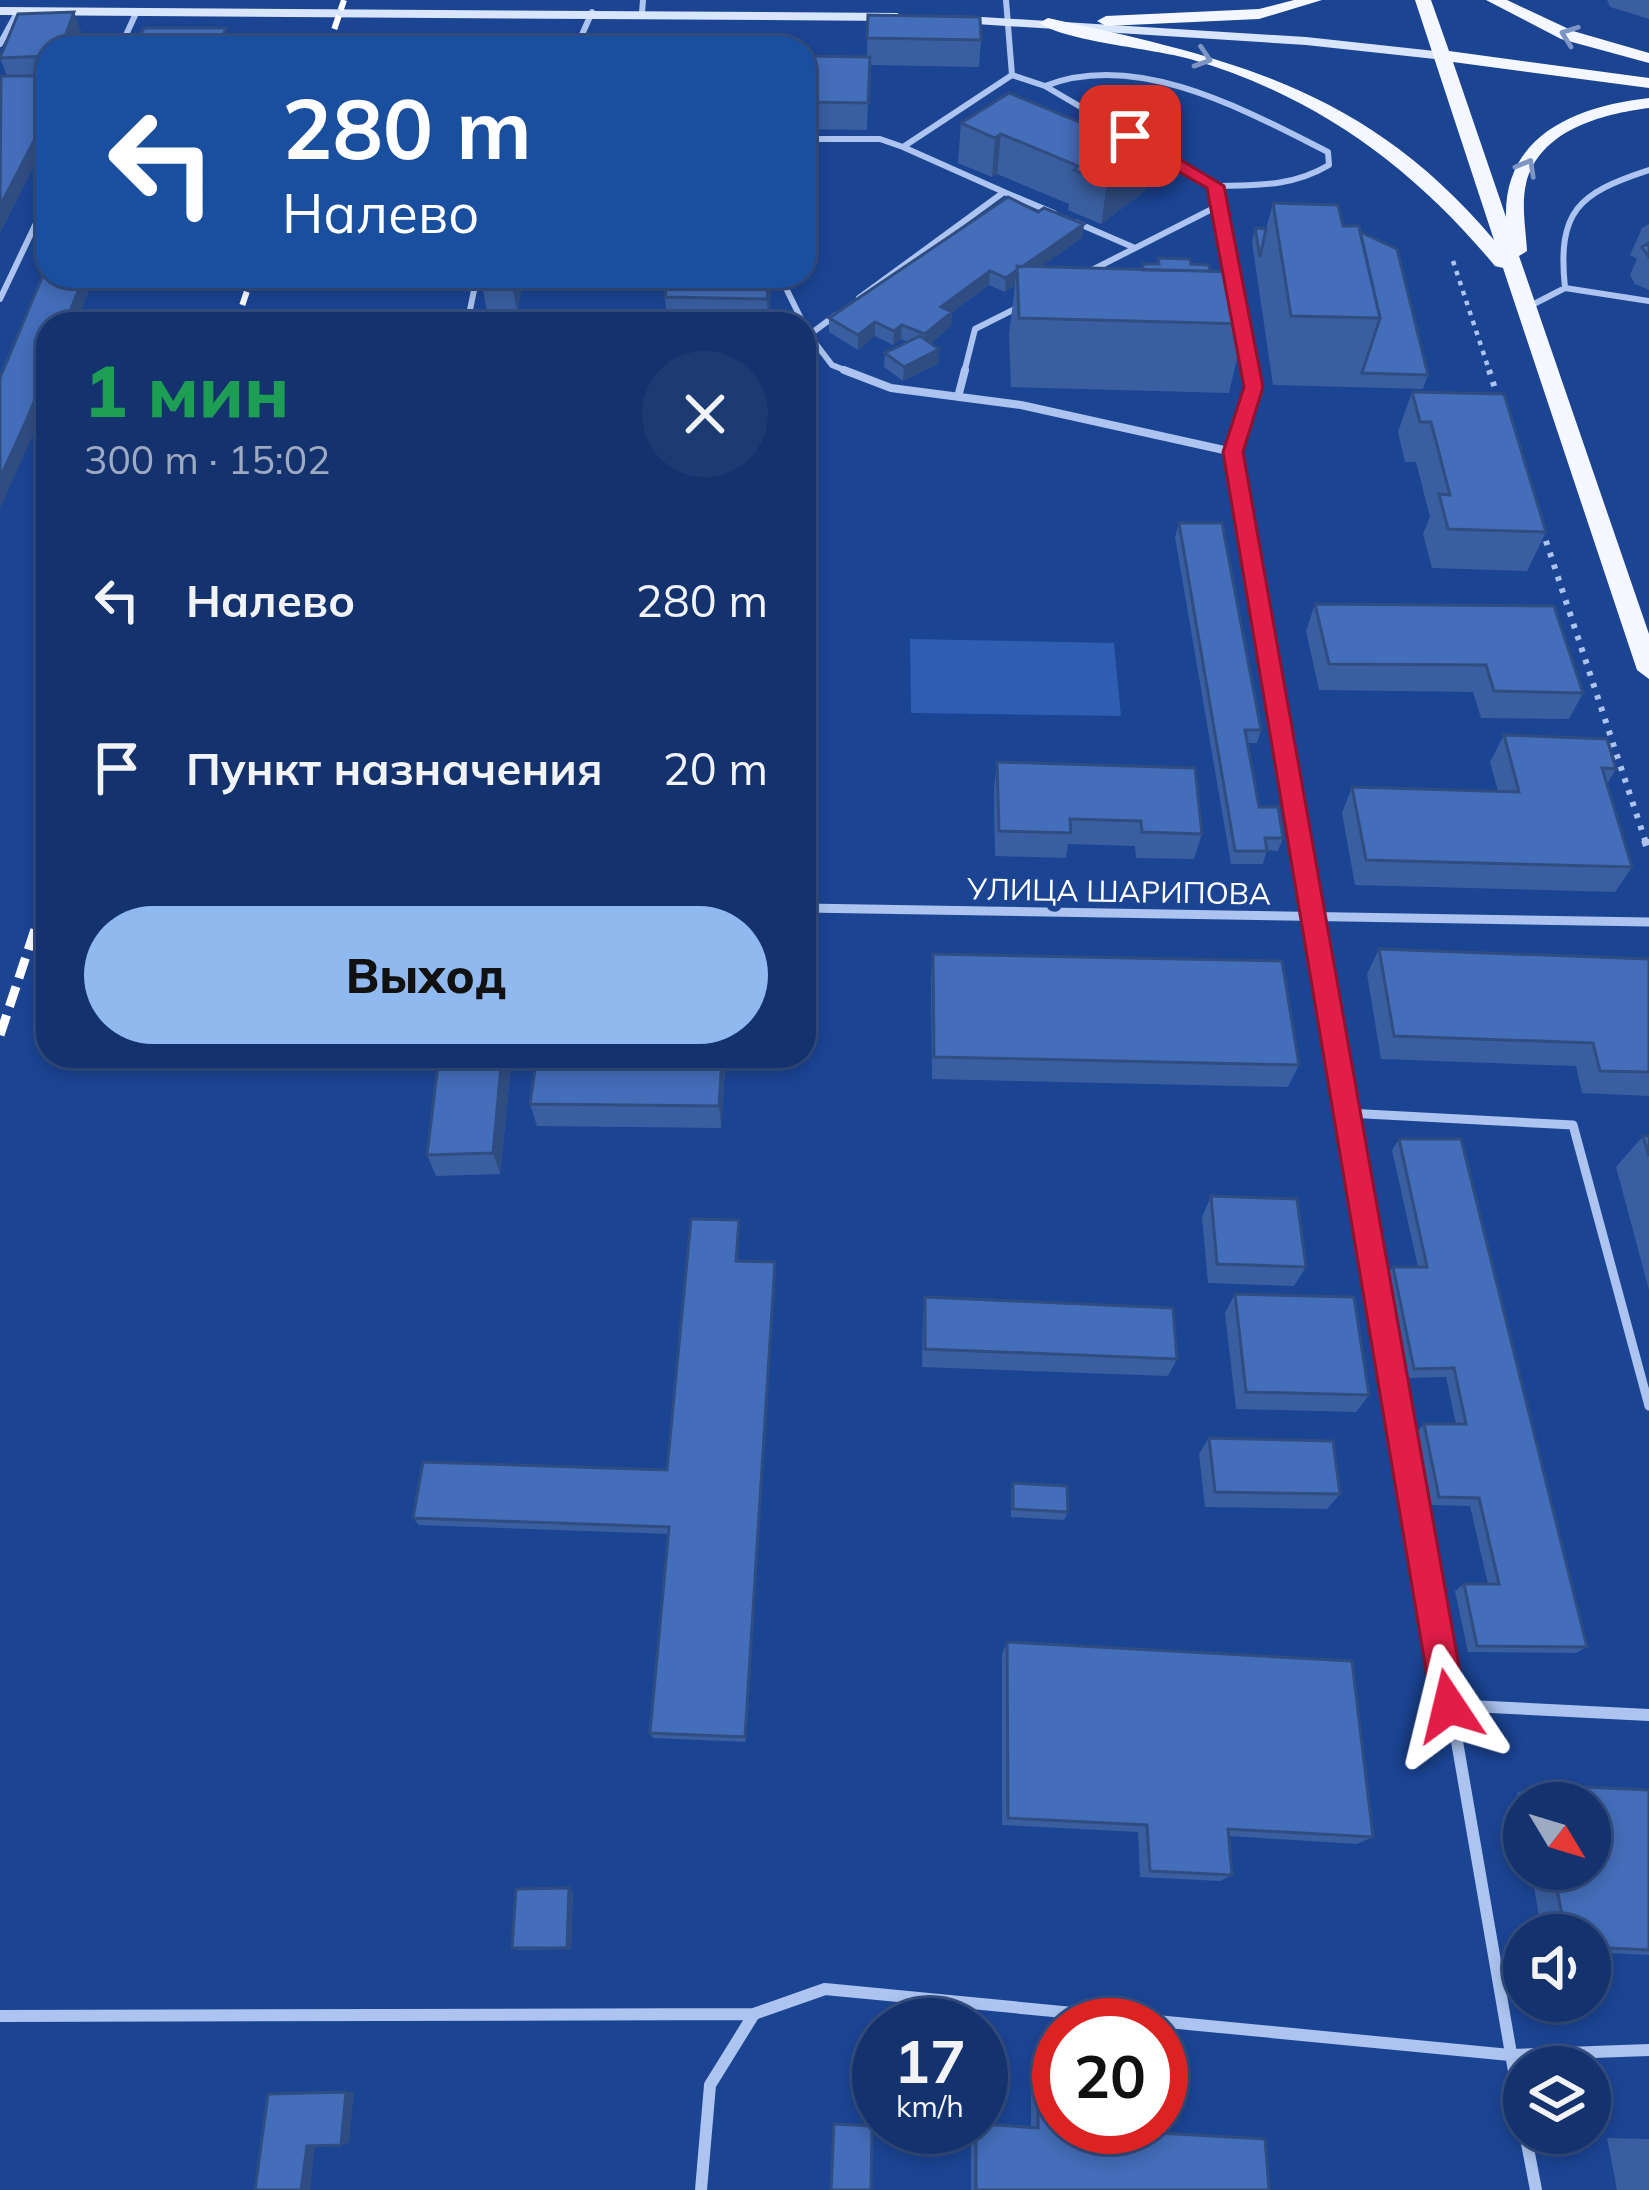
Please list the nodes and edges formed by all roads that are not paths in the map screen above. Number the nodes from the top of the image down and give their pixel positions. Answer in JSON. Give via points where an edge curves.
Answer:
{"nodes":[{"id":1,"x":1006,"y":0,"type":"edge"},
{"id":2,"x":1314,"y":0,"type":"edge"},
{"id":3,"x":1423,"y":0,"type":"edge"},
{"id":4,"x":1494,"y":0,"type":"edge"},
{"id":5,"x":196,"y":6,"type":"edge"},
{"id":6,"x":643,"y":6,"type":"edge"},
{"id":7,"x":0,"y":11,"type":"edge"},
{"id":8,"x":19,"y":11,"type":"junction"},
{"id":9,"x":137,"y":11,"type":"junction"},
{"id":10,"x":592,"y":12,"type":"junction"},
{"id":11,"x":921,"y":18,"type":"edge"},
{"id":12,"x":943,"y":19,"type":"edge"},
{"id":13,"x":1010,"y":21,"type":"junction"},
{"id":14,"x":1048,"y":23,"type":"junction"},
{"id":15,"x":126,"y":36,"type":"edge"},
{"id":16,"x":581,"y":36,"type":"edge"},
{"id":17,"x":0,"y":44,"type":"edge"},
{"id":18,"x":1444,"y":56,"type":"junction"},
{"id":19,"x":1649,"y":58,"type":"edge"},
{"id":20,"x":1012,"y":76,"type":"junction"},
{"id":21,"x":1649,"y":83,"type":"edge"},
{"id":22,"x":1045,"y":86,"type":"junction"},
{"id":23,"x":1649,"y":103,"type":"edge"},
{"id":24,"x":816,"y":139,"type":"edge"},
{"id":25,"x":903,"y":147,"type":"junction"},
{"id":26,"x":1649,"y":170,"type":"edge"},
{"id":27,"x":1215,"y":186,"type":"junction"},
{"id":28,"x":1004,"y":192,"type":"junction"},
{"id":29,"x":1216,"y":207,"type":"junction"},
{"id":30,"x":36,"y":223,"type":"edge"},
{"id":31,"x":1135,"y":248,"type":"junction"},
{"id":32,"x":1075,"y":278,"type":"edge"},
{"id":33,"x":1516,"y":281,"type":"junction"},
{"id":34,"x":1565,"y":288,"type":"junction"},
{"id":35,"x":1234,"y":297,"type":"edge"},
{"id":36,"x":0,"y":299,"type":"edge"},
{"id":37,"x":1035,"y":299,"type":"edge"},
{"id":38,"x":1649,"y":301,"type":"edge"},
{"id":39,"x":1524,"y":308,"type":"junction"},
{"id":40,"x":1239,"y":320,"type":"edge"},
{"id":41,"x":816,"y":330,"type":"edge"},
{"id":42,"x":816,"y":344,"type":"edge"},
{"id":43,"x":958,"y":397,"type":"junction"},
{"id":44,"x":1233,"y":452,"type":"junction"},
{"id":45,"x":1649,"y":670,"type":"edge"},
{"id":46,"x":816,"y":908,"type":"edge"},
{"id":47,"x":1312,"y":919,"type":"junction"},
{"id":48,"x":1649,"y":922,"type":"edge"},
{"id":49,"x":1347,"y":1113,"type":"junction"},
{"id":50,"x":1649,"y":1406,"type":"edge"},
{"id":51,"x":1449,"y":1706,"type":"junction"},
{"id":52,"x":1649,"y":1714,"type":"edge"},
{"id":53,"x":754,"y":2014,"type":"junction"},
{"id":54,"x":0,"y":2016,"type":"edge"},
{"id":55,"x":1508,"y":2046,"type":"edge"},
{"id":56,"x":1649,"y":2050,"type":"edge"},
{"id":57,"x":1611,"y":2051,"type":"edge"},
{"id":58,"x":1503,"y":2054,"type":"edge"},
{"id":59,"x":1529,"y":2154,"type":"edge"},
{"id":60,"x":701,"y":2190,"type":"edge"},
{"id":61,"x":1536,"y":2190,"type":"edge"}],
"edges":[{"from":1,"to":13,"type":"lane"},
{"from":2,"to":14,"type":"main road","via":[[1259,14]]},
{"from":3,"to":18,"type":"main road"},
{"from":19,"to":4,"type":"main road","one_way":true,"via":[[1568,35]]},
{"from":5,"to":9,"type":"main road"},
{"from":5,"to":10,"type":"main road"},
{"from":6,"to":10,"type":"main road"},
{"from":6,"to":11,"type":"main road"},
{"from":7,"to":8,"type":"main road"},
{"from":8,"to":9,"type":"main road"},
{"from":8,"to":17,"type":"lane"},
{"from":9,"to":15,"type":"lane"},
{"from":10,"to":16,"type":"lane"},
{"from":12,"to":13,"type":"main road"},
{"from":13,"to":14,"type":"main road"},
{"from":13,"to":20,"type":"lane"},
{"from":14,"to":18,"type":"main road"},
{"from":14,"to":33,"type":"main road","one_way":true,"via":[[1194,55],[1324,106],[1451,201]]},
{"from":18,"to":21,"type":"main road"},
{"from":18,"to":33,"type":"main road"},
{"from":20,"to":22,"type":"lane"},
{"from":20,"to":25,"type":"lane"},
{"from":22,"to":27,"type":"lane"},
{"from":22,"to":27,"type":"lane","via":[[1086,71],[1115,73],[1206,98],[1328,152],[1329,165],[1305,179]]},
{"from":33,"to":23,"type":"main road","one_way":true,"via":[[1517,183],[1531,154],[1604,107]]},
{"from":24,"to":25,"type":"lane"},
{"from":25,"to":28,"type":"lane"},
{"from":26,"to":34,"type":"lane","via":[[1565,218]]},
{"from":27,"to":29,"type":"lane"},
{"from":28,"to":31,"type":"lane"},
{"from":28,"to":41,"type":"lane"},
{"from":29,"to":31,"type":"lane"},
{"from":29,"to":35,"type":"lane"},
{"from":30,"to":36,"type":"lane"},
{"from":31,"to":32,"type":"lane"},
{"from":33,"to":39,"type":"main road"},
{"from":34,"to":38,"type":"lane"},
{"from":34,"to":39,"type":"lane"},
{"from":37,"to":43,"type":"lane","via":[[975,329]]},
{"from":39,"to":45,"type":"main road"},
{"from":40,"to":44,"type":"lane","via":[[1253,387]]},
{"from":42,"to":43,"type":"lane","via":[[832,365],[891,388]]},
{"from":43,"to":44,"type":"lane"},
{"from":44,"to":47,"type":"lane"},
{"from":46,"to":47,"type":"lane","name":"УЛИЦА ШАРИПОВА"},
{"from":47,"to":48,"type":"lane","name":"УЛИЦА ШАРИПОВА"},
{"from":47,"to":49,"type":"lane"},
{"from":49,"to":50,"type":"lane","via":[[1573,1125]]},
{"from":49,"to":51,"type":"lane"},
{"from":51,"to":52,"type":"lane"},
{"from":51,"to":55,"type":"lane"},
{"from":53,"to":54,"type":"lane"},
{"from":53,"to":58,"type":"lane","via":[[825,1989]]},
{"from":53,"to":60,"type":"lane","via":[[710,2085]]},
{"from":56,"to":57,"type":"lane"},
{"from":59,"to":61,"type":"lane"}]}
